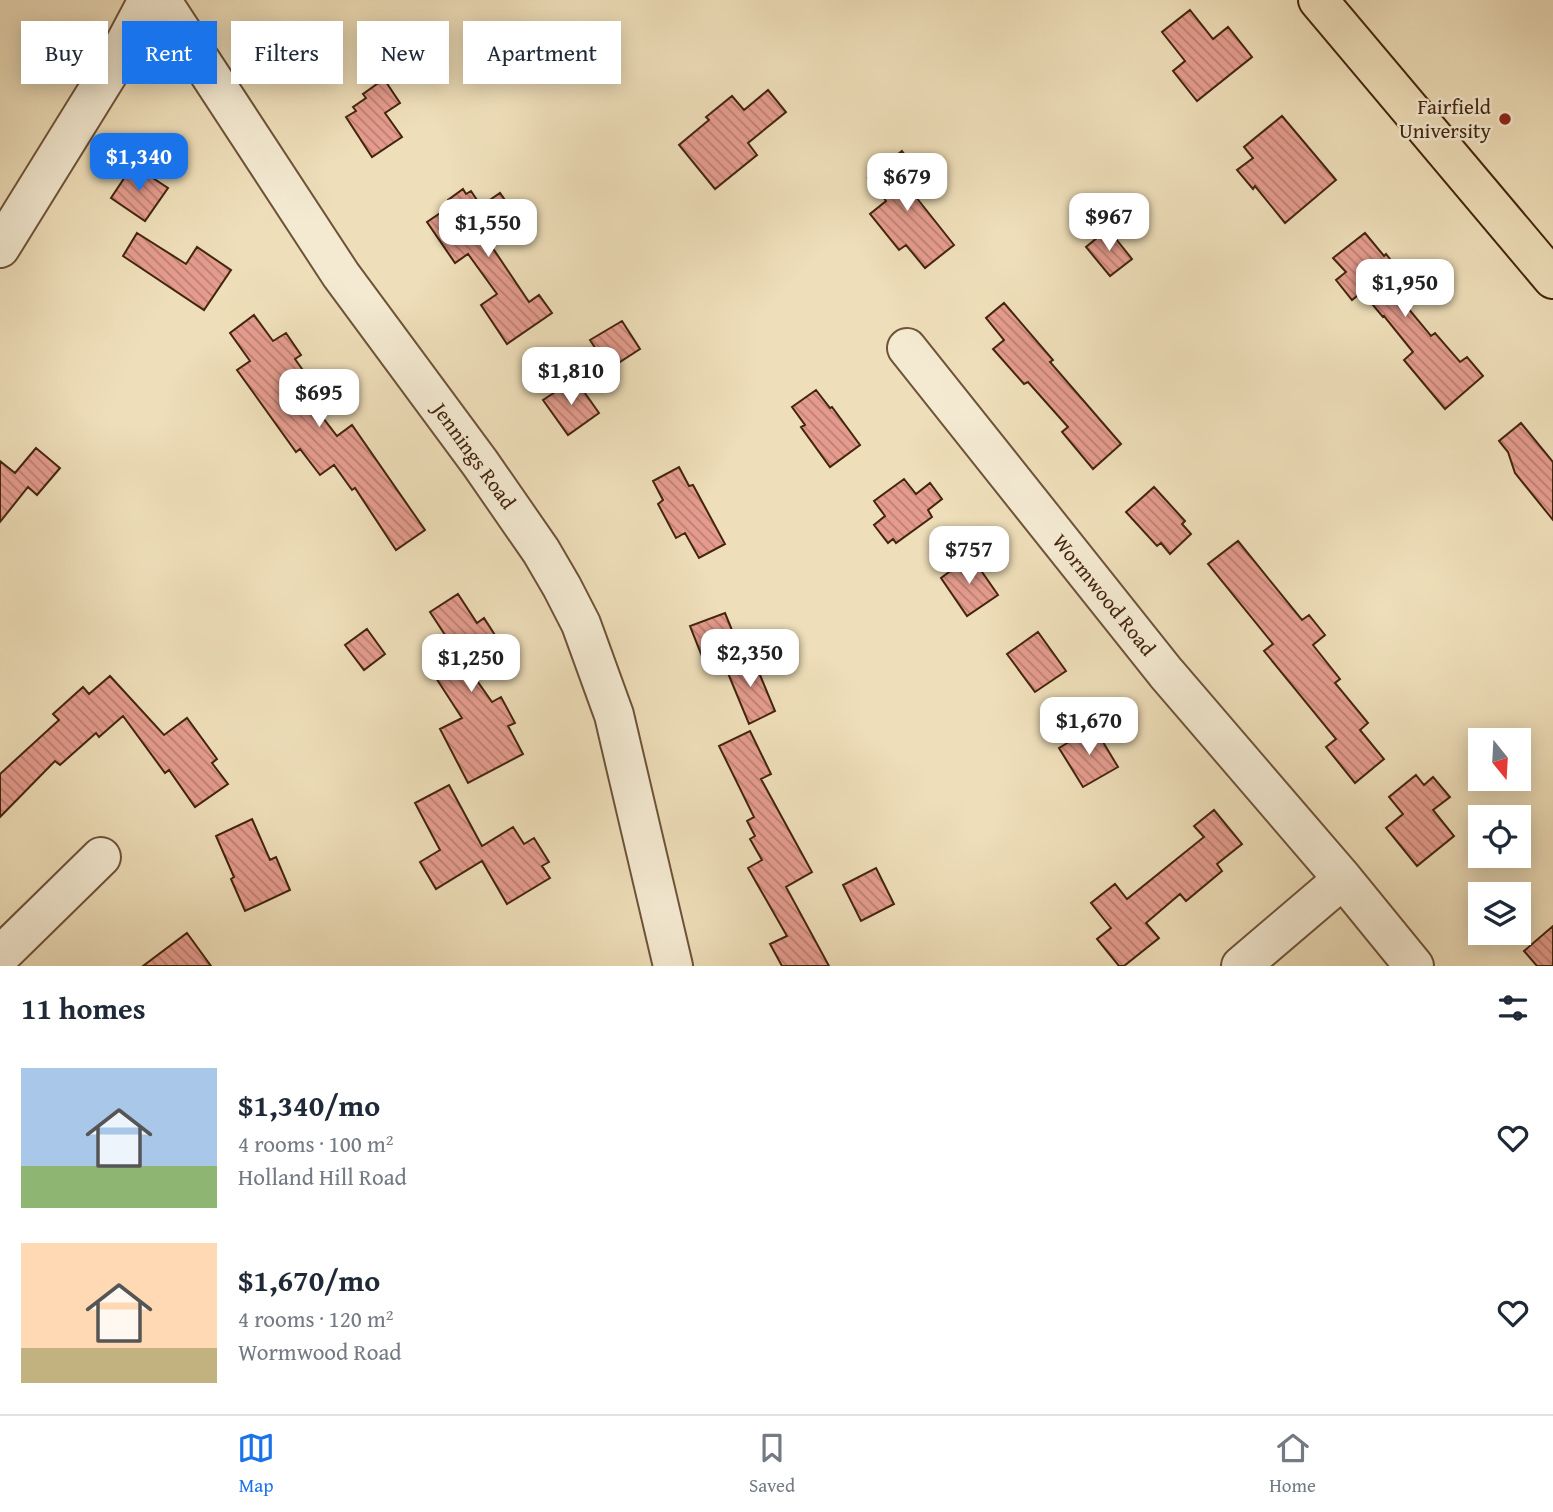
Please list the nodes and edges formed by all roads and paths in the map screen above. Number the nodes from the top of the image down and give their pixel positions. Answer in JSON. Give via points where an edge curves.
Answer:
{"nodes":[{"id":1,"x":148,"y":0,"type":"edge"},
{"id":2,"x":161,"y":0,"type":"edge"},
{"id":3,"x":1318,"y":0,"type":"edge"},
{"id":4,"x":5,"y":226,"type":"edge"},
{"id":5,"x":1553,"y":279,"type":"edge"},
{"id":6,"x":907,"y":348,"type":"dead end"},
{"id":7,"x":101,"y":857,"type":"dead end"},
{"id":8,"x":1343,"y":879,"type":"junction"},
{"id":9,"x":0,"y":956,"type":"edge"},
{"id":10,"x":673,"y":966,"type":"edge"},
{"id":11,"x":1241,"y":966,"type":"edge"},
{"id":12,"x":1414,"y":966,"type":"edge"}],
"edges":[{"from":1,"to":4,"type":"street","via":[[114,64]]},
{"from":2,"to":10,"type":"street","name":"Jennings Road","via":[[341,275],[480,463],[562,587],[581,624],[614,715]]},
{"from":3,"to":5,"type":"main road"},
{"from":6,"to":8,"type":"street","name":"Wormwood Road","via":[[1166,673]]},
{"from":7,"to":9,"type":"street"},
{"from":8,"to":11,"type":"street"},
{"from":8,"to":12,"type":"street","name":"Wormwood Road"}]}
